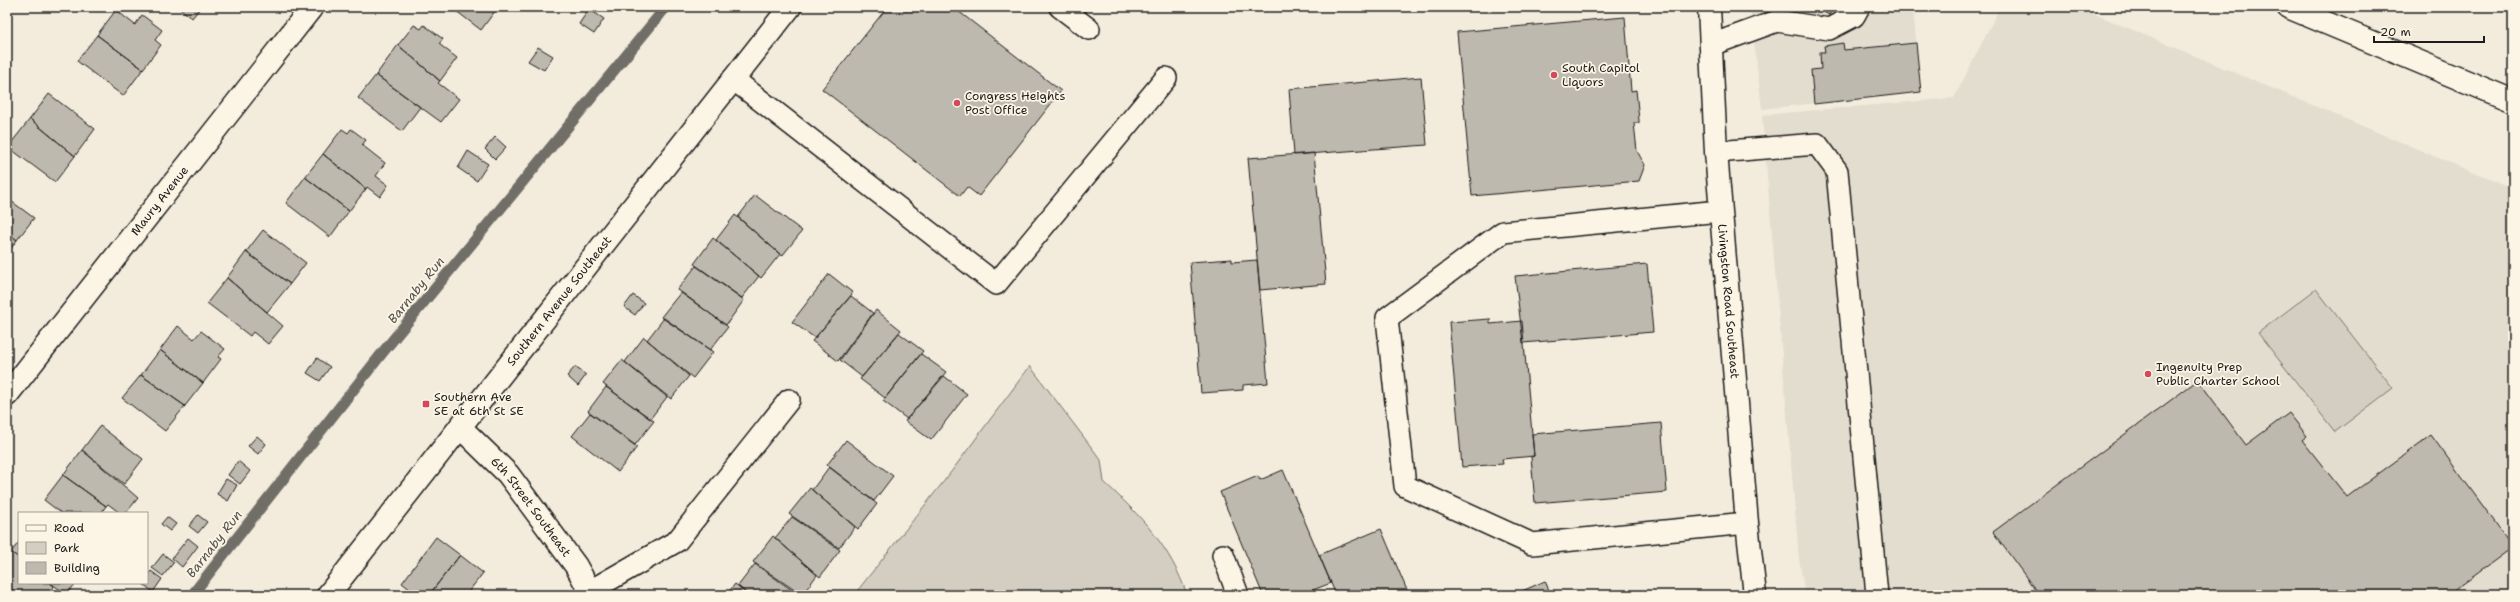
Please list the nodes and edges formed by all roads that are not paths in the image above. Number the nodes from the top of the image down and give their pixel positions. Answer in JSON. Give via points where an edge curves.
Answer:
{"nodes":[{"id":1,"x":312,"y":7,"type":"edge"},
{"id":2,"x":790,"y":7,"type":"edge"},
{"id":3,"x":1060,"y":7,"type":"edge"},
{"id":4,"x":1708,"y":7,"type":"edge"},
{"id":5,"x":1860,"y":7,"type":"edge"},
{"id":6,"x":2288,"y":7,"type":"edge"},
{"id":7,"x":1778,"y":14,"type":"edge"},
{"id":8,"x":1089,"y":30,"type":"dead end"},
{"id":9,"x":1712,"y":45,"type":"junction"},
{"id":10,"x":1166,"y":78,"type":"dead end"},
{"id":11,"x":733,"y":79,"type":"junction"},
{"id":12,"x":2513,"y":101,"type":"edge"},
{"id":13,"x":1716,"y":152,"type":"junction"},
{"id":14,"x":1720,"y":211,"type":"junction"},
{"id":15,"x":7,"y":395,"type":"edge"},
{"id":16,"x":789,"y":400,"type":"dead end"},
{"id":17,"x":460,"y":427,"type":"junction"},
{"id":18,"x":1747,"y":523,"type":"junction"},
{"id":19,"x":1223,"y":555,"type":"dead end"},
{"id":20,"x":591,"y":593,"type":"edge"},
{"id":21,"x":328,"y":595,"type":"edge"},
{"id":22,"x":1238,"y":595,"type":"edge"},
{"id":23,"x":1755,"y":595,"type":"edge"},
{"id":24,"x":1877,"y":595,"type":"edge"}],
"edges":[{"from":1,"to":15,"type":"street","name":"Maury Avenue"},
{"from":2,"to":11,"type":"street","name":"Southern Avenue Southeast"},
{"from":3,"to":8,"type":"lane"},
{"from":4,"to":9,"type":"street","name":"Livingston Road Southeast"},
{"from":5,"to":7,"type":"lane","via":[[1854,16],[1829,29]]},
{"from":6,"to":12,"type":"street"},
{"from":7,"to":9,"type":"lane"},
{"from":9,"to":13,"type":"street","name":"Livingston Road Southeast"},
{"from":10,"to":11,"type":"lane","via":[[996,284]]},
{"from":11,"to":17,"type":"street","name":"Southern Avenue Southeast"},
{"from":13,"to":14,"type":"street","name":"Livingston Road Southeast"},
{"from":13,"to":24,"type":"lane","via":[[1817,144],[1837,171]]},
{"from":14,"to":18,"type":"street","name":"Livingston Road Southeast"},
{"from":14,"to":18,"type":"lane","via":[[1503,232],[1387,318],[1405,486],[1532,544]]},
{"from":16,"to":20,"type":"lane","via":[[677,541]]},
{"from":17,"to":20,"type":"street","name":"6th Street Southeast","via":[[508,474],[576,566]]},
{"from":17,"to":21,"type":"street","name":"Southern Avenue Southeast"},
{"from":18,"to":23,"type":"street","name":"Livingston Road Southeast"},
{"from":19,"to":22,"type":"lane"}]}
